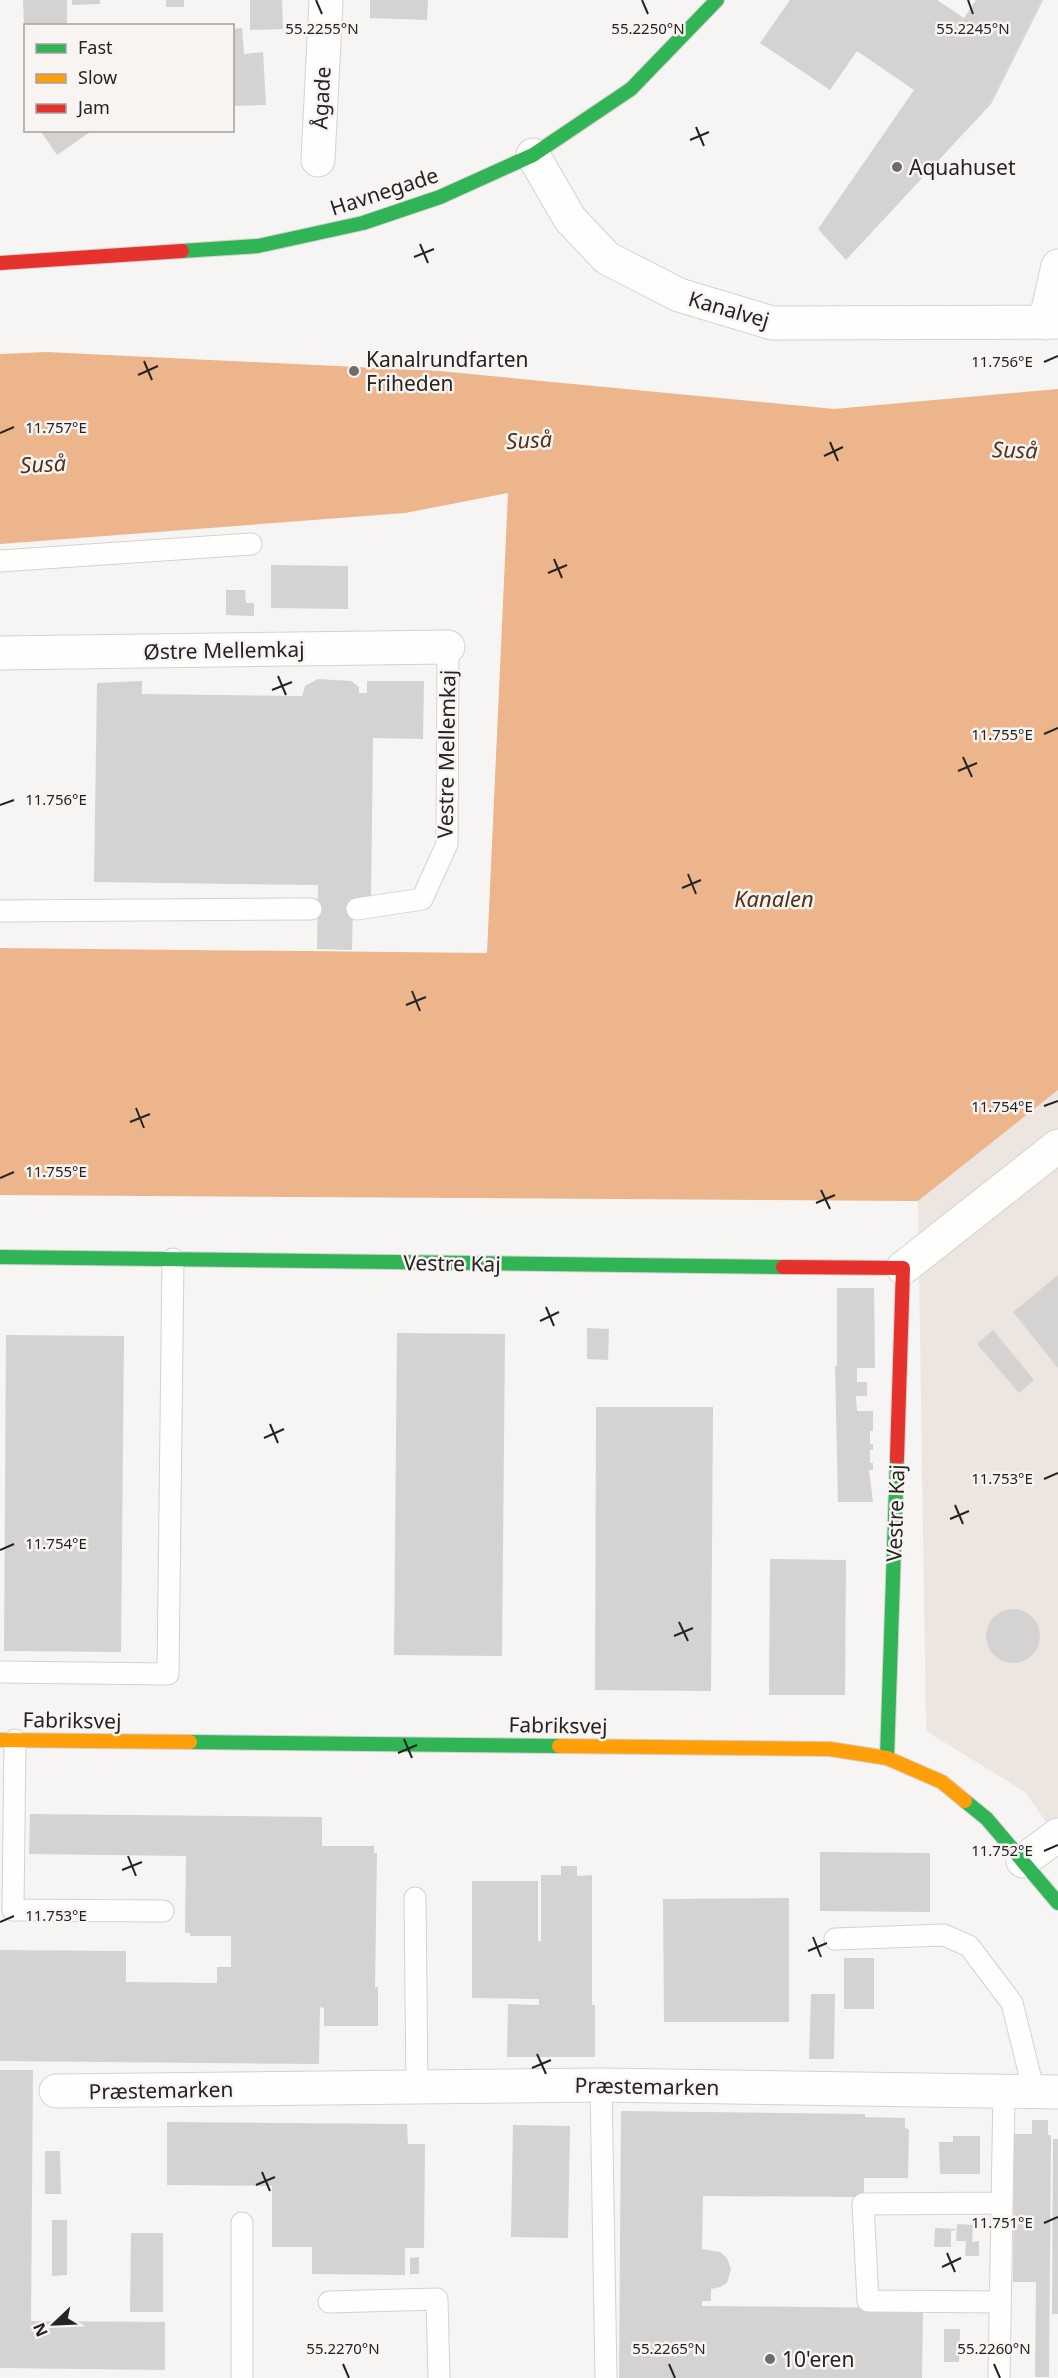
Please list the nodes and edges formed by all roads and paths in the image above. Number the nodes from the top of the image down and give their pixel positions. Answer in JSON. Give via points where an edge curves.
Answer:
{"nodes":[{"id":1,"x":326,"y":0,"type":"edge"},
{"id":2,"x":717,"y":0,"type":"edge"},
{"id":3,"x":533,"y":155,"type":"junction"},
{"id":4,"x":318,"y":160,"type":"dead end"},
{"id":5,"x":0,"y":263,"type":"edge"},
{"id":6,"x":1058,"y":266,"type":"edge"},
{"id":7,"x":1051,"y":323,"type":"edge"},
{"id":8,"x":251,"y":544,"type":"dead end"},
{"id":9,"x":0,"y":561,"type":"edge"},
{"id":10,"x":448,"y":647,"type":"joint"},
{"id":11,"x":0,"y":653,"type":"edge"},
{"id":12,"x":311,"y":909,"type":"dead end"},
{"id":13,"x":357,"y":909,"type":"dead end"},
{"id":14,"x":0,"y":911,"type":"edge"},
{"id":15,"x":1058,"y":1146,"type":"edge"},
{"id":16,"x":0,"y":1257,"type":"edge"},
{"id":17,"x":173,"y":1259,"type":"junction"},
{"id":18,"x":903,"y":1268,"type":"junction"},
{"id":19,"x":0,"y":1672,"type":"edge"},
{"id":20,"x":7,"y":1740,"type":"edge"},
{"id":21,"x":887,"y":1758,"type":"junction"},
{"id":22,"x":1058,"y":1835,"type":"edge"},
{"id":23,"x":1023,"y":1861,"type":"junction"},
{"id":24,"x":415,"y":1898,"type":"dead end"},
{"id":25,"x":1058,"y":1902,"type":"edge"},
{"id":26,"x":163,"y":1911,"type":"dead end"},
{"id":27,"x":836,"y":1939,"type":"dead end"},
{"id":28,"x":601,"y":2085,"type":"junction"},
{"id":29,"x":417,"y":2087,"type":"junction"},
{"id":30,"x":56,"y":2091,"type":"dead end"},
{"id":31,"x":1032,"y":2092,"type":"edge"},
{"id":32,"x":1002,"y":2202,"type":"junction"},
{"id":33,"x":242,"y":2223,"type":"dead end"},
{"id":34,"x":329,"y":2302,"type":"dead end"},
{"id":35,"x":1000,"y":2302,"type":"junction"},
{"id":36,"x":242,"y":2378,"type":"edge"},
{"id":37,"x":440,"y":2378,"type":"edge"},
{"id":38,"x":606,"y":2378,"type":"edge"},
{"id":39,"x":999,"y":2378,"type":"edge"}],
"edges":[{"from":1,"to":4,"type":"street","name":"Ågade"},
{"from":2,"to":3,"type":"street","name":"Havnegade","via":[[631,89]]},
{"from":3,"to":5,"type":"street","name":"Havnegade","via":[[440,197],[363,223],[258,246]]},
{"from":3,"to":7,"type":"street","name":"Kanalvej","via":[[570,219],[608,258],[679,295],[772,323]]},
{"from":6,"to":7,"type":"street"},
{"from":8,"to":9,"type":"lane"},
{"from":10,"to":11,"type":"street","name":"Østre Mellemkaj"},
{"from":10,"to":13,"type":"lane","name":"Vestre Mellemkaj","via":[[447,844],[422,899]]},
{"from":12,"to":14,"type":"lane"},
{"from":15,"to":18,"type":"street"},
{"from":16,"to":17,"type":"street","name":"Vestre Kaj"},
{"from":17,"to":18,"type":"street","name":"Vestre Kaj"},
{"from":17,"to":19,"type":"lane","via":[[168,1674]]},
{"from":18,"to":21,"type":"street","name":"Vestre Kaj"},
{"from":20,"to":21,"type":"street","name":"Fabriksvej","via":[[830,1749]]},
{"from":20,"to":26,"type":"lane","via":[[13,1910]]},
{"from":21,"to":23,"type":"street","name":"Fabriksvej","via":[[942,1782],[987,1819]]},
{"from":22,"to":23,"type":"street"},
{"from":23,"to":25,"type":"street","name":"Fabriksvej"},
{"from":24,"to":29,"type":"lane"},
{"from":27,"to":31,"type":"lane","via":[[944,1935],[969,1946],[1012,2003]]},
{"from":28,"to":29,"type":"street","name":"Præstemarken"},
{"from":28,"to":31,"type":"street","name":"Præstemarken"},
{"from":28,"to":38,"type":"lane"},
{"from":29,"to":30,"type":"street","name":"Præstemarken"},
{"from":31,"to":32,"type":"lane"},
{"from":32,"to":35,"type":"lane"},
{"from":32,"to":35,"type":"lane","via":[[863,2204],[868,2301]]},
{"from":33,"to":36,"type":"lane"},
{"from":34,"to":37,"type":"lane","via":[[437,2300]]},
{"from":35,"to":39,"type":"lane"}]}
